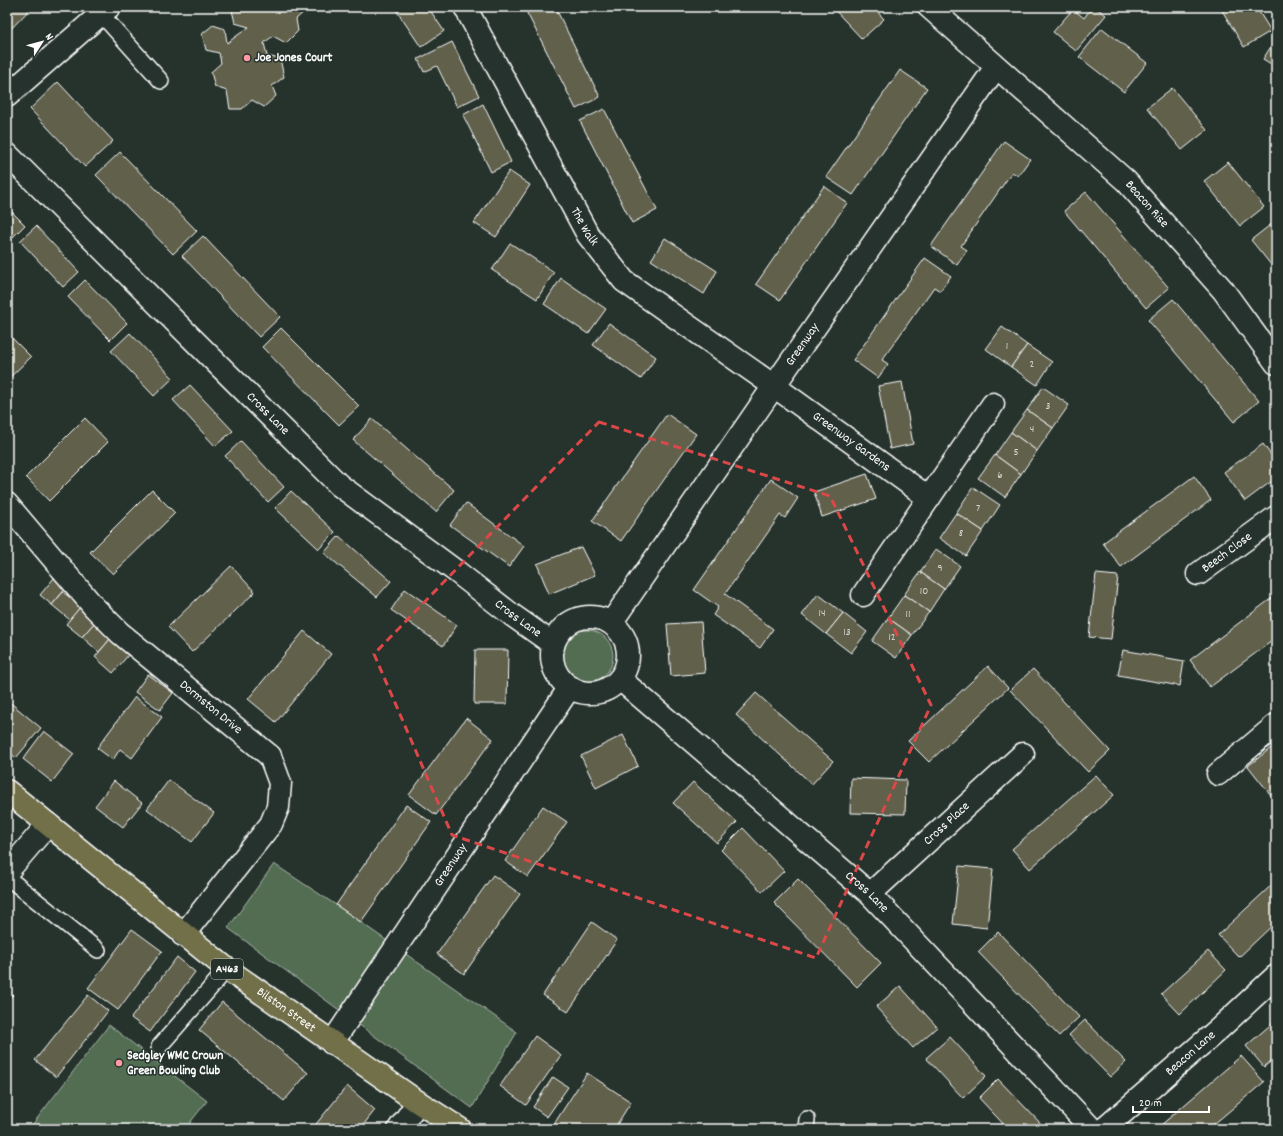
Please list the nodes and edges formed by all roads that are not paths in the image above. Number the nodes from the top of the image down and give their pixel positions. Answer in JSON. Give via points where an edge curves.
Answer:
{"nodes":[{"id":1,"x":465,"y":7,"type":"edge"},
{"id":2,"x":929,"y":7,"type":"edge"},
{"id":3,"x":105,"y":10,"type":"edge"},
{"id":4,"x":996,"y":67,"type":"junction"},
{"id":5,"x":161,"y":81,"type":"dead end"},
{"id":6,"x":7,"y":96,"type":"edge"},
{"id":7,"x":7,"y":154,"type":"edge"},
{"id":8,"x":1276,"y":363,"type":"edge"},
{"id":9,"x":774,"y":386,"type":"junction"},
{"id":10,"x":993,"y":404,"type":"dead end"},
{"id":11,"x":930,"y":498,"type":"junction"},
{"id":12,"x":7,"y":504,"type":"edge"},
{"id":13,"x":1276,"y":517,"type":"edge"},
{"id":14,"x":1198,"y":574,"type":"dead end"},
{"id":15,"x":863,"y":595,"type":"dead end"},
{"id":16,"x":611,"y":623,"type":"junction"},
{"id":17,"x":553,"y":644,"type":"junction"},
{"id":18,"x":620,"y":679,"type":"junction"},
{"id":19,"x":570,"y":687,"type":"junction"},
{"id":20,"x":1276,"y":725,"type":"edge"},
{"id":21,"x":1023,"y":754,"type":"dead end"},
{"id":22,"x":1218,"y":774,"type":"dead end"},
{"id":23,"x":7,"y":791,"type":"edge"},
{"id":24,"x":48,"y":824,"type":"junction"},
{"id":25,"x":7,"y":872,"type":"edge"},
{"id":26,"x":7,"y":877,"type":"edge"},
{"id":27,"x":870,"y":894,"type":"junction"},
{"id":28,"x":183,"y":935,"type":"junction"},
{"id":29,"x":98,"y":950,"type":"dead end"},
{"id":30,"x":227,"y":969,"type":"junction"},
{"id":31,"x":1276,"y":976,"type":"edge"},
{"id":32,"x":332,"y":1043,"type":"junction"},
{"id":33,"x":160,"y":1047,"type":"dead end"},
{"id":34,"x":418,"y":1102,"type":"junction"},
{"id":35,"x":399,"y":1129,"type":"edge"},
{"id":36,"x":460,"y":1129,"type":"edge"},
{"id":37,"x":1092,"y":1129,"type":"edge"},
{"id":38,"x":1104,"y":1129,"type":"edge"}],
"edges":[{"from":1,"to":9,"type":"street","name":"The Walk","via":[[588,235],[624,281]]},
{"from":2,"to":4,"type":"street","name":"Beacon Rise"},
{"from":3,"to":5,"type":"lane"},
{"from":3,"to":6,"type":"street"},
{"from":4,"to":8,"type":"street","name":"Beacon Rise","via":[[1126,181],[1223,290]]},
{"from":4,"to":9,"type":"street","name":"Greenway"},
{"from":7,"to":17,"type":"street","name":"Cross Lane","via":[[339,485]]},
{"from":9,"to":11,"type":"street","name":"Greenway Gardens"},
{"from":9,"to":16,"type":"street","name":"Greenway"},
{"from":10,"to":11,"type":"street"},
{"from":11,"to":15,"type":"street"},
{"from":12,"to":28,"type":"street","name":"Dormston Drive","via":[[94,607],[120,633],[270,756],[280,783],[278,806],[272,824]]},
{"from":13,"to":14,"type":"street","name":"Beech Close"},
{"from":16,"to":17,"type":"street","via":[[598,617],[577,619],[559,631]]},
{"from":16,"to":18,"type":"street","via":[[622,634],[628,649],[626,665]]},
{"from":17,"to":19,"type":"street","via":[[551,656],[554,668],[560,679]]},
{"from":18,"to":19,"type":"street","via":[[609,688],[596,692],[582,692]]},
{"from":18,"to":27,"type":"street","name":"Cross Lane"},
{"from":19,"to":32,"type":"street","name":"Greenway"},
{"from":20,"to":22,"type":"street"},
{"from":21,"to":27,"type":"street","name":"Cross Place"},
{"from":23,"to":24,"type":"main road","name":"Bilston Street","number":"A463"},
{"from":24,"to":25,"type":"street"},
{"from":24,"to":28,"type":"main road","name":"Bilston Street","number":"A463"},
{"from":26,"to":29,"type":"lane"},
{"from":27,"to":37,"type":"street","name":"Cross Lane"},
{"from":28,"to":30,"type":"main road","name":"Bilston Street","number":"A463"},
{"from":30,"to":32,"type":"main road","name":"Bilston Street","number":"A463"},
{"from":30,"to":33,"type":"lane"},
{"from":31,"to":38,"type":"street","name":"Beacon Lane"},
{"from":32,"to":34,"type":"main road","name":"Bilston Street","number":"A463"},
{"from":34,"to":35,"type":"street"},
{"from":34,"to":36,"type":"main road","name":"Bilston Street","number":"A463"}]}
